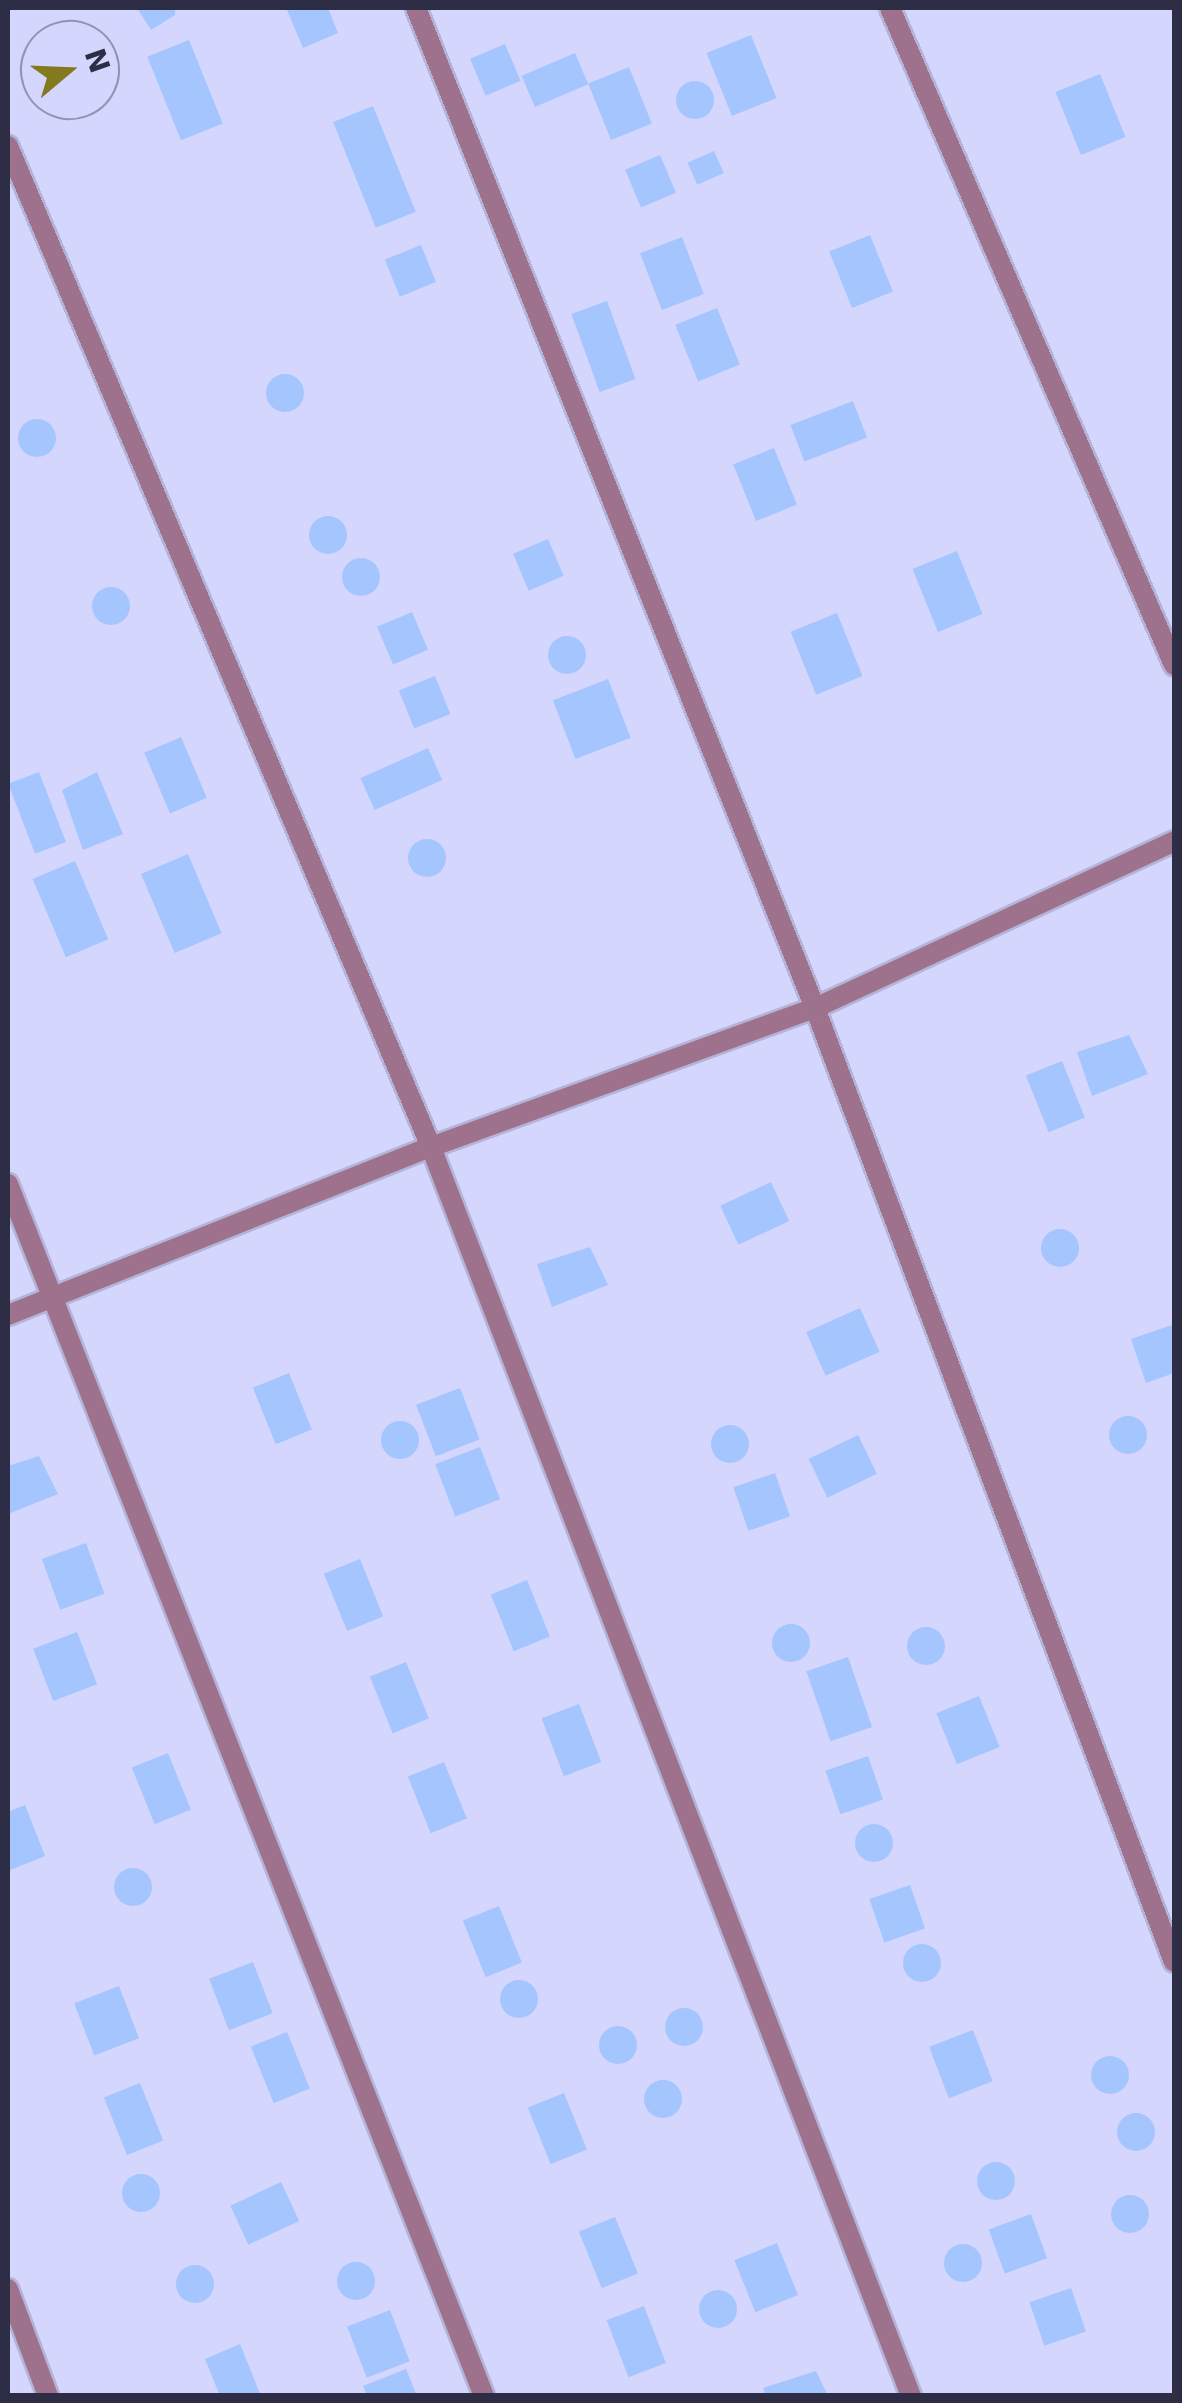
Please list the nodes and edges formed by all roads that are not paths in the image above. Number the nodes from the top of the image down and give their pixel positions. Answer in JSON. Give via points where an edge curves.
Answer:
{"nodes":[{"id":1,"x":416,"y":8,"type":"edge"},
{"id":2,"x":890,"y":8,"type":"edge"},
{"id":3,"x":8,"y":146,"type":"edge"},
{"id":4,"x":1174,"y":665,"type":"edge"},
{"id":5,"x":1174,"y":841,"type":"edge"},
{"id":6,"x":815,"y":1008,"type":"junction"},
{"id":7,"x":431,"y":1147,"type":"junction"},
{"id":8,"x":8,"y":1184,"type":"edge"},
{"id":9,"x":55,"y":1296,"type":"junction"},
{"id":10,"x":8,"y":1315,"type":"edge"},
{"id":11,"x":1174,"y":1962,"type":"edge"},
{"id":12,"x":8,"y":2290,"type":"edge"},
{"id":13,"x":48,"y":2396,"type":"edge"},
{"id":14,"x":484,"y":2396,"type":"edge"},
{"id":15,"x":911,"y":2396,"type":"edge"}],
"edges":[{"from":1,"to":6,"type":"street"},
{"from":2,"to":4,"type":"street"},
{"from":3,"to":7,"type":"street"},
{"from":5,"to":6,"type":"street"},
{"from":6,"to":7,"type":"street"},
{"from":6,"to":11,"type":"street"},
{"from":7,"to":9,"type":"street"},
{"from":7,"to":15,"type":"street"},
{"from":8,"to":9,"type":"street"},
{"from":9,"to":10,"type":"street"},
{"from":9,"to":14,"type":"street"},
{"from":12,"to":13,"type":"street"}]}
